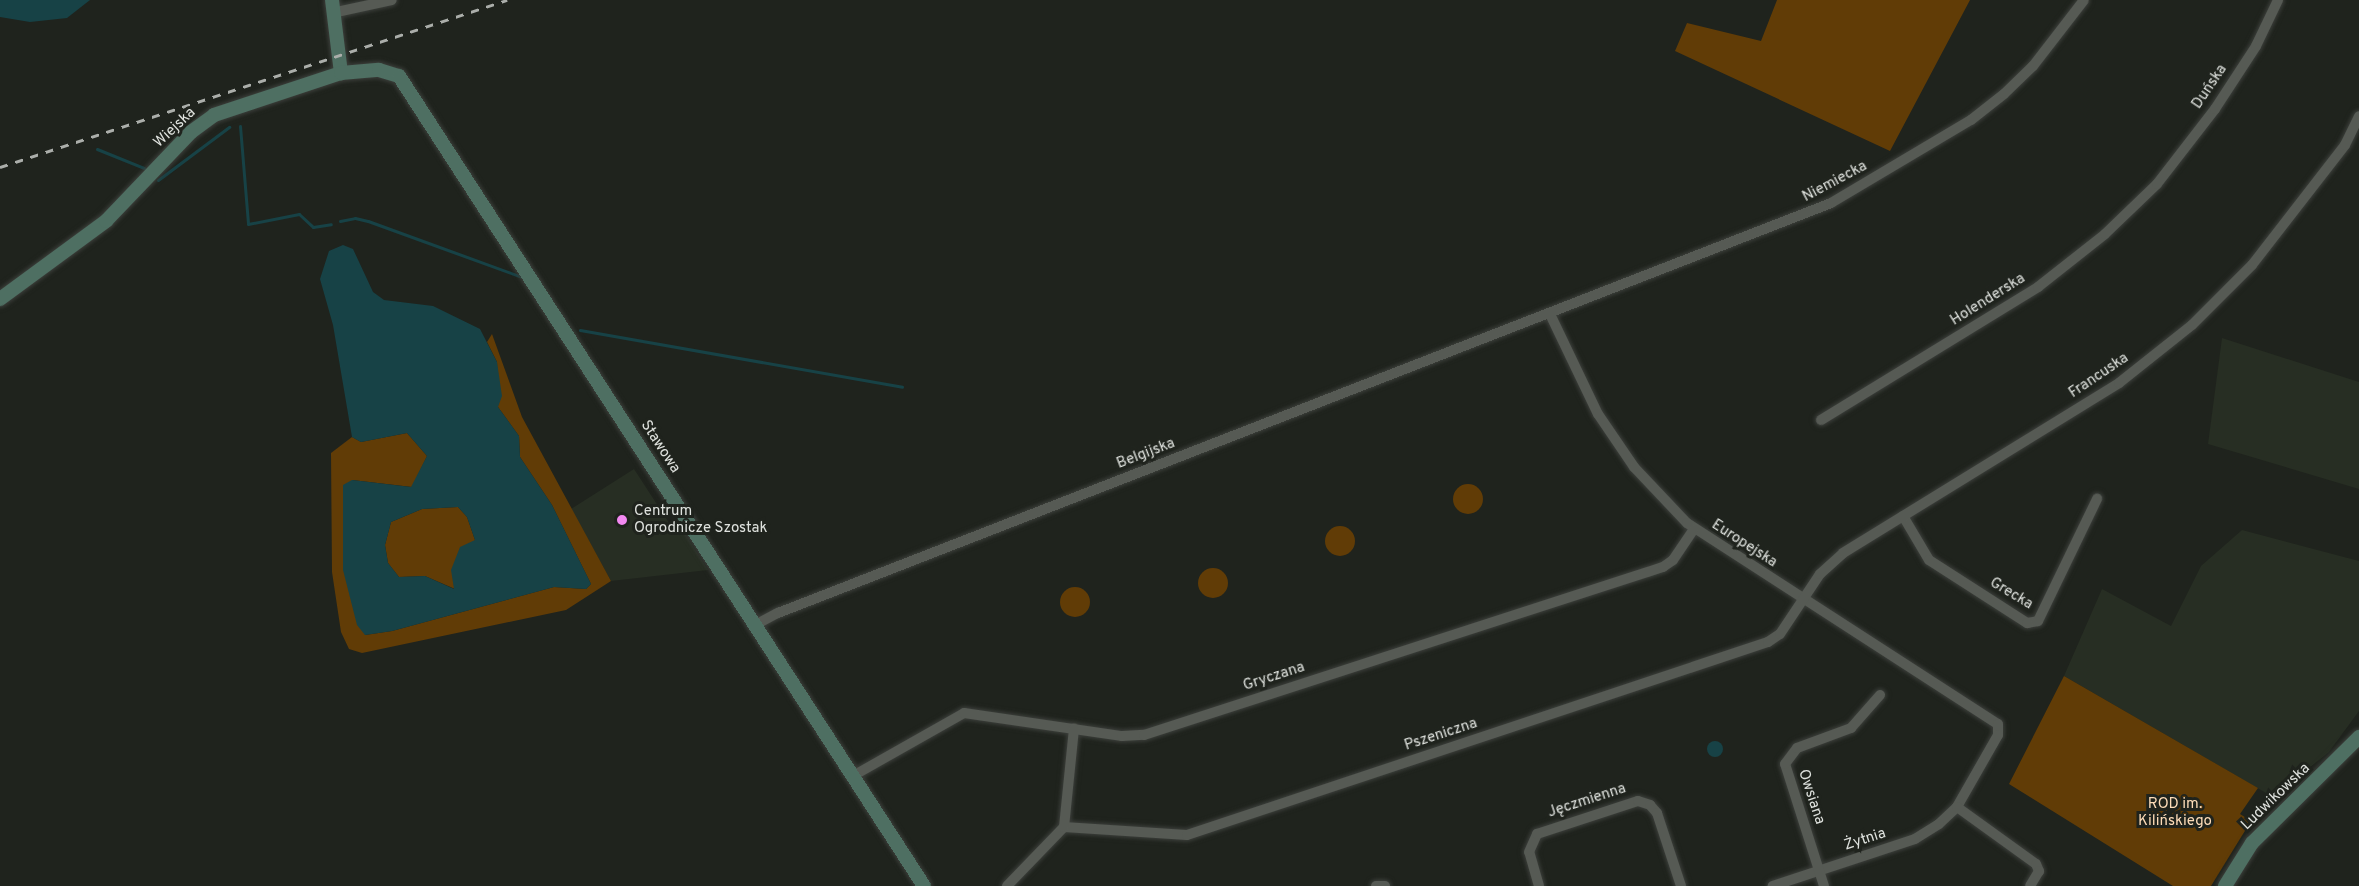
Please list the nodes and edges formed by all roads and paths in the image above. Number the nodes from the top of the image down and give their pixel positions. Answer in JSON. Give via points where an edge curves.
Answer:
{"nodes":[{"id":1,"x":392,"y":0,"type":"edge"},
{"id":2,"x":2084,"y":0,"type":"edge"},
{"id":3,"x":2278,"y":0,"type":"edge"},
{"id":4,"x":332,"y":7,"type":"edge"},
{"id":5,"x":341,"y":73,"type":"junction"},
{"id":6,"x":2359,"y":116,"type":"edge"},
{"id":7,"x":2157,"y":184,"type":"joint"},
{"id":8,"x":0,"y":299,"type":"edge"},
{"id":9,"x":1550,"y":314,"type":"junction"},
{"id":10,"x":1821,"y":420,"type":"dead end"},
{"id":11,"x":2097,"y":499,"type":"dead end"},
{"id":12,"x":1903,"y":516,"type":"junction"},
{"id":13,"x":1694,"y":529,"type":"junction"},
{"id":14,"x":1802,"y":599,"type":"junction"},
{"id":15,"x":755,"y":625,"type":"junction"},
{"id":16,"x":1880,"y":695,"type":"dead end"},
{"id":17,"x":1998,"y":724,"type":"joint"},
{"id":18,"x":1074,"y":729,"type":"junction"},
{"id":19,"x":2359,"y":737,"type":"edge"},
{"id":20,"x":851,"y":777,"type":"junction"},
{"id":21,"x":1957,"y":807,"type":"junction"},
{"id":22,"x":1064,"y":827,"type":"junction"},
{"id":23,"x":1819,"y":871,"type":"junction"},
{"id":24,"x":2032,"y":883,"type":"edge"},
{"id":25,"x":924,"y":886,"type":"edge"},
{"id":26,"x":1007,"y":886,"type":"edge"},
{"id":27,"x":1376,"y":886,"type":"edge"},
{"id":28,"x":1385,"y":886,"type":"edge"},
{"id":29,"x":1539,"y":886,"type":"edge"},
{"id":30,"x":1681,"y":886,"type":"edge"},
{"id":31,"x":1773,"y":886,"type":"edge"},
{"id":32,"x":1824,"y":886,"type":"edge"},
{"id":33,"x":2225,"y":886,"type":"edge"}],
"edges":[{"from":1,"to":4,"type":"street"},
{"from":2,"to":9,"type":"street","name":"Niemiecka","via":[[2033,66],[2004,94],[1971,120],[1878,177],[1795,219]]},
{"from":3,"to":7,"type":"street","name":"Duńska","via":[[2256,46],[2215,109]]},
{"from":4,"to":5,"type":"street"},
{"from":5,"to":8,"type":"street","name":"Wiejska","via":[[205,120],[106,221]]},
{"from":5,"to":15,"type":"street","name":"Stawowa","via":[[387,71],[407,83]]},
{"from":6,"to":12,"type":"street","name":"Francuska","via":[[2345,145],[2252,265],[2192,325],[2120,383]]},
{"from":7,"to":10,"type":"street","name":"Holenderska","via":[[2105,234],[2038,286]]},
{"from":9,"to":13,"type":"street","name":"Europejska","via":[[1598,414],[1642,475]]},
{"from":9,"to":15,"type":"street","name":"Belgijska"},
{"from":11,"to":12,"type":"street","name":"Grecka","via":[[2037,621],[2027,623],[1929,560]]},
{"from":12,"to":14,"type":"street","name":"Francuska","via":[[1834,559]]},
{"from":13,"to":14,"type":"street","name":"Europejska"},
{"from":13,"to":18,"type":"street","name":"Gryczana","via":[[1673,560],[1663,567],[1155,732],[1134,736]]},
{"from":14,"to":17,"type":"street","name":"Europejska"},
{"from":14,"to":22,"type":"street","name":"Pszeniczna","via":[[1780,634],[1758,646],[1187,835]]},
{"from":15,"to":20,"type":"street","name":"Stawowa"},
{"from":16,"to":23,"type":"street","name":"Owsiana","via":[[1851,728],[1797,748],[1785,764]]},
{"from":17,"to":21,"type":"street","name":"Żytnia","via":[[1998,735]]},
{"from":18,"to":20,"type":"street","name":"Gryczana","via":[[959,714]]},
{"from":18,"to":22,"type":"street"},
{"from":19,"to":33,"type":"street","name":"Ludwikowska","via":[[2255,839]]},
{"from":20,"to":25,"type":"street","name":"Stawowa"},
{"from":21,"to":23,"type":"street","name":"Żytnia","via":[[1915,839]]},
{"from":21,"to":24,"type":"street","via":[[2036,864],[2038,871]]},
{"from":22,"to":26,"type":"street"},
{"from":23,"to":31,"type":"street","name":"Żytnia"},
{"from":23,"to":32,"type":"street","name":"Owsiana"},
{"from":27,"to":28,"type":"street"},
{"from":29,"to":30,"type":"street","name":"Jęczmienna","via":[[1529,852],[1537,834],[1638,801],[1650,805],[1657,813]]}]}
